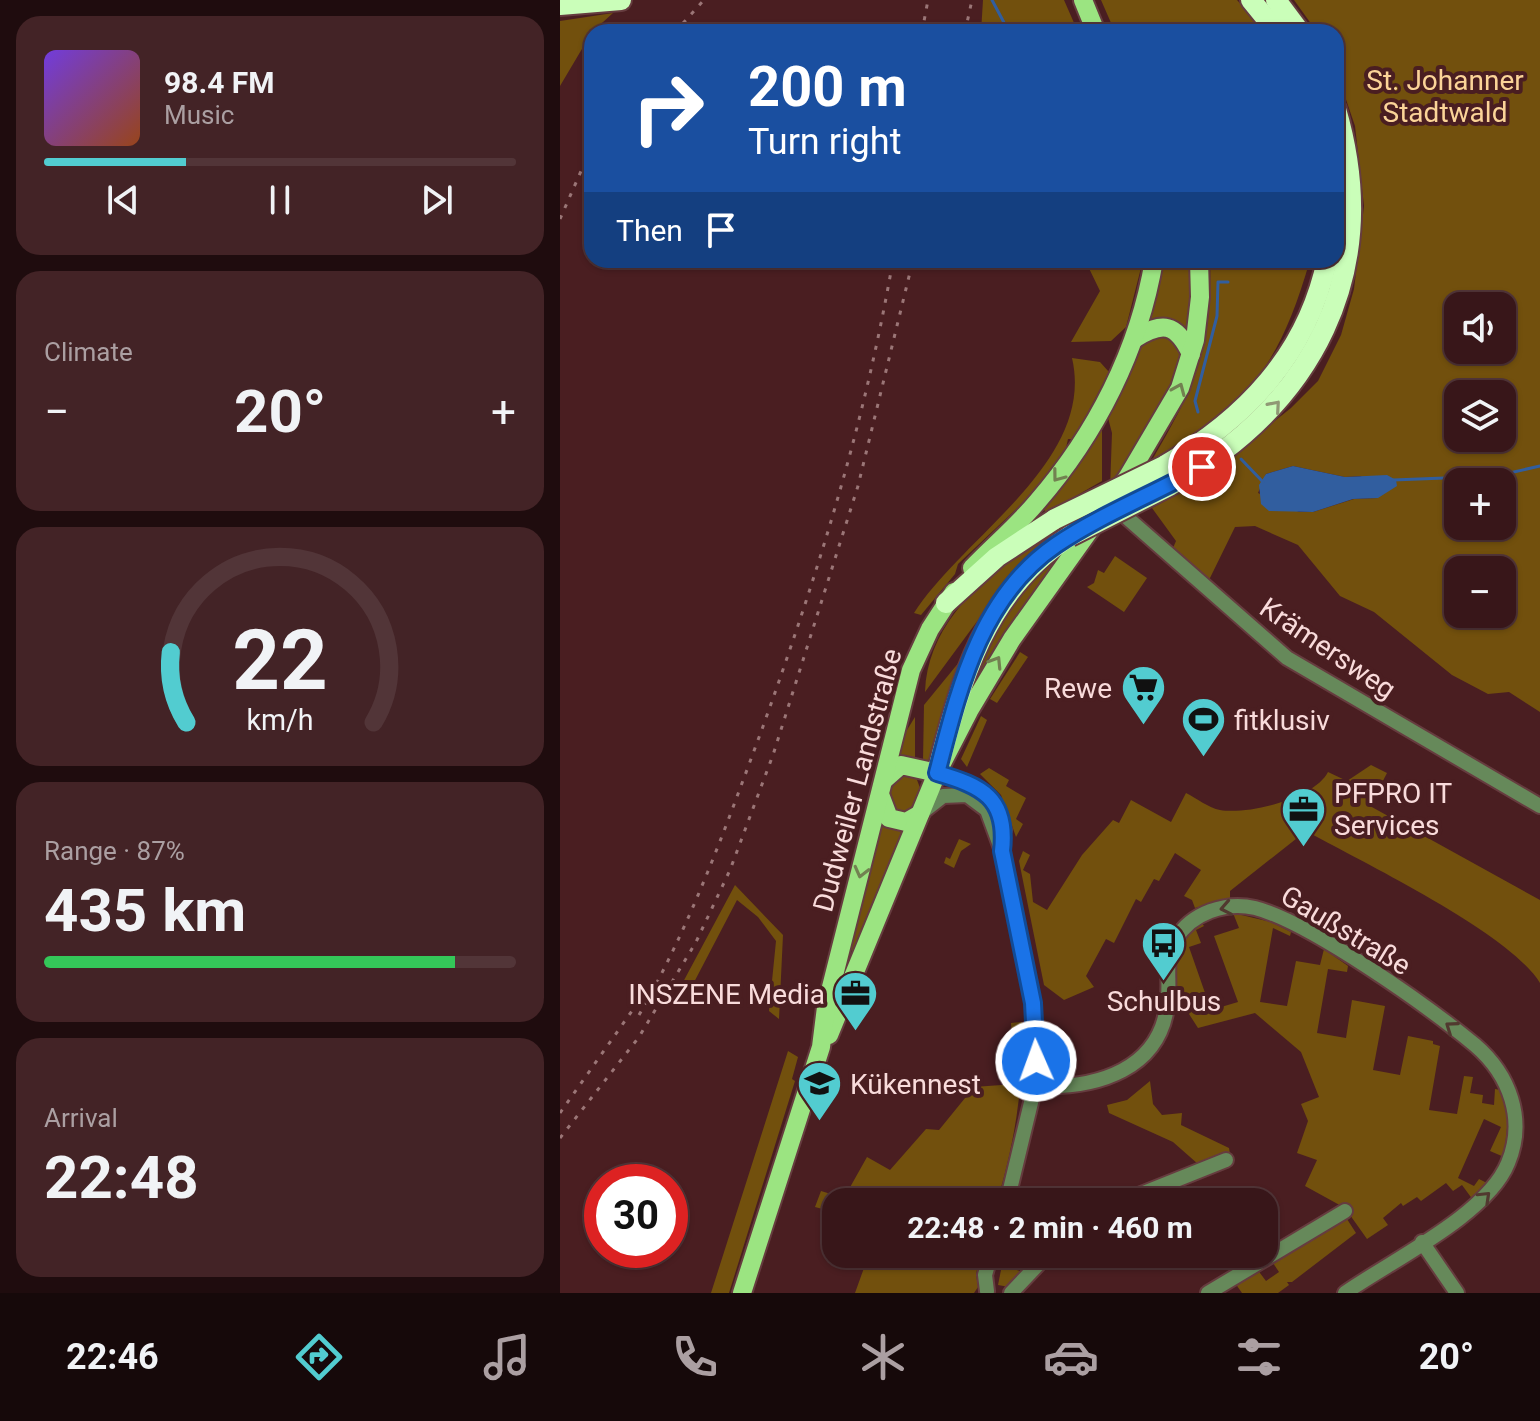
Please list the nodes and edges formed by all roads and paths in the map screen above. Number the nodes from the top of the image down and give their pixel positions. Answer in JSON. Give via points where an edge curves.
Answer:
{"nodes":[{"id":1,"x":621,"y":0,"type":"edge"},
{"id":2,"x":1083,"y":0,"type":"edge"},
{"id":3,"x":1251,"y":0,"type":"edge"},
{"id":4,"x":1276,"y":0,"type":"edge"},
{"id":5,"x":560,"y":5,"type":"edge"},
{"id":6,"x":1093,"y":24,"type":"edge"},
{"id":7,"x":1270,"y":24,"type":"edge"},
{"id":8,"x":1294,"y":24,"type":"edge"},
{"id":9,"x":1344,"y":142,"type":"edge"},
{"id":10,"x":1152,"y":268,"type":"edge"},
{"id":11,"x":1199,"y":268,"type":"edge"},
{"id":12,"x":1324,"y":268,"type":"edge"},
{"id":13,"x":1134,"y":339,"type":"junction"},
{"id":14,"x":1191,"y":354,"type":"junction"},
{"id":15,"x":1166,"y":476,"type":"junction"},
{"id":16,"x":1109,"y":503,"type":"junction"},
{"id":17,"x":946,"y":603,"type":"junction"},
{"id":18,"x":937,"y":773,"type":"junction"},
{"id":19,"x":882,"y":788,"type":"junction"},
{"id":20,"x":1540,"y":806,"type":"edge"},
{"id":21,"x":920,"y":814,"type":"junction"},
{"id":22,"x":1002,"y":851,"type":"junction"},
{"id":23,"x":821,"y":1047,"type":"junction"},
{"id":24,"x":1035,"y":1086,"type":"junction"},
{"id":25,"x":1226,"y":1160,"type":"dead end"},
{"id":26,"x":1010,"y":1188,"type":"edge"},
{"id":27,"x":1156,"y":1188,"type":"edge"},
{"id":28,"x":1345,"y":1211,"type":"dead end"},
{"id":29,"x":1422,"y":1242,"type":"junction"},
{"id":30,"x":987,"y":1268,"type":"edge"},
{"id":31,"x":1035,"y":1268,"type":"edge"},
{"id":32,"x":988,"y":1292,"type":"edge"},
{"id":33,"x":742,"y":1293,"type":"edge"},
{"id":34,"x":1011,"y":1293,"type":"edge"},
{"id":35,"x":1208,"y":1293,"type":"edge"},
{"id":36,"x":1345,"y":1293,"type":"edge"},
{"id":37,"x":1457,"y":1293,"type":"edge"}],
"edges":[{"from":1,"to":5,"type":"highway"},
{"from":2,"to":6,"type":"main road"},
{"from":3,"to":7,"type":"highway"},
{"from":4,"to":8,"type":"highway"},
{"from":15,"to":9,"type":"highway","one_way":true,"via":[[1223,454],[1266,416],[1326,326],[1344,271],[1350,218]]},
{"from":10,"to":13,"type":"main road","name":"Dudweiler Landstraße"},
{"from":11,"to":14,"type":"main road","name":"Dudweiler Landstraße"},
{"from":12,"to":15,"type":"highway","via":[[1300,337],[1267,385]]},
{"from":13,"to":14,"type":"main road","via":[[1157,327],[1172,328]]},
{"from":13,"to":17,"type":"main road","name":"Dudweiler Landstraße","one_way":true,"via":[[1071,459]]},
{"from":16,"to":14,"type":"main road","name":"Dudweiler Landstraße","one_way":true,"via":[[1160,425]]},
{"from":15,"to":17,"type":"highway","bridge":true,"via":[[1055,519],[997,557]]},
{"from":15,"to":18,"type":"highway","bridge":true,"via":[[1070,536],[1026,571],[986,624],[968,662]]},
{"from":18,"to":16,"type":"main road","name":"Dudweiler Landstraße","one_way":true,"via":[[1000,656]]},
{"from":16,"to":20,"type":"street","name":"Krämersweg","via":[[1287,658]]},
{"from":17,"to":19,"type":"main road","name":"Dudweiler Landstraße","via":[[911,670]]},
{"from":18,"to":19,"type":"main road","via":[[901,765]]},
{"from":18,"to":21,"type":"main road","name":"Dudweiler Landstraße"},
{"from":18,"to":22,"type":"street","via":[[973,784],[993,800],[1003,825]]},
{"from":19,"to":21,"type":"main road","via":[[889,818],[906,822]]},
{"from":19,"to":23,"type":"main road","name":"Dudweiler Landstraße","one_way":true,"via":[[826,1007]]},
{"from":21,"to":22,"type":"street","via":[[943,796],[974,798],[987,810]]},
{"from":21,"to":23,"type":"main road","name":"Dudweiler Landstraße"},
{"from":22,"to":24,"type":"street","via":[[1033,1003]]},
{"from":23,"to":33,"type":"main road","name":"Dudweiler Landstraße"},
{"from":24,"to":26,"type":"street"},
{"from":29,"to":24,"type":"street","name":"Gaußstraße","one_way":true,"via":[[1485,1199],[1502,1177],[1516,1141],[1512,1099],[1501,1074],[1484,1053],[1355,961],[1253,907],[1203,914],[1186,926],[1171,948],[1166,1011],[1154,1040],[1138,1059],[1119,1074],[1090,1084]]},
{"from":25,"to":27,"type":"street"},
{"from":28,"to":35,"type":"street"},
{"from":29,"to":36,"type":"street","name":"Gaußstraße"},
{"from":29,"to":37,"type":"street"},
{"from":30,"to":32,"type":"street"},
{"from":31,"to":34,"type":"street"}]}
